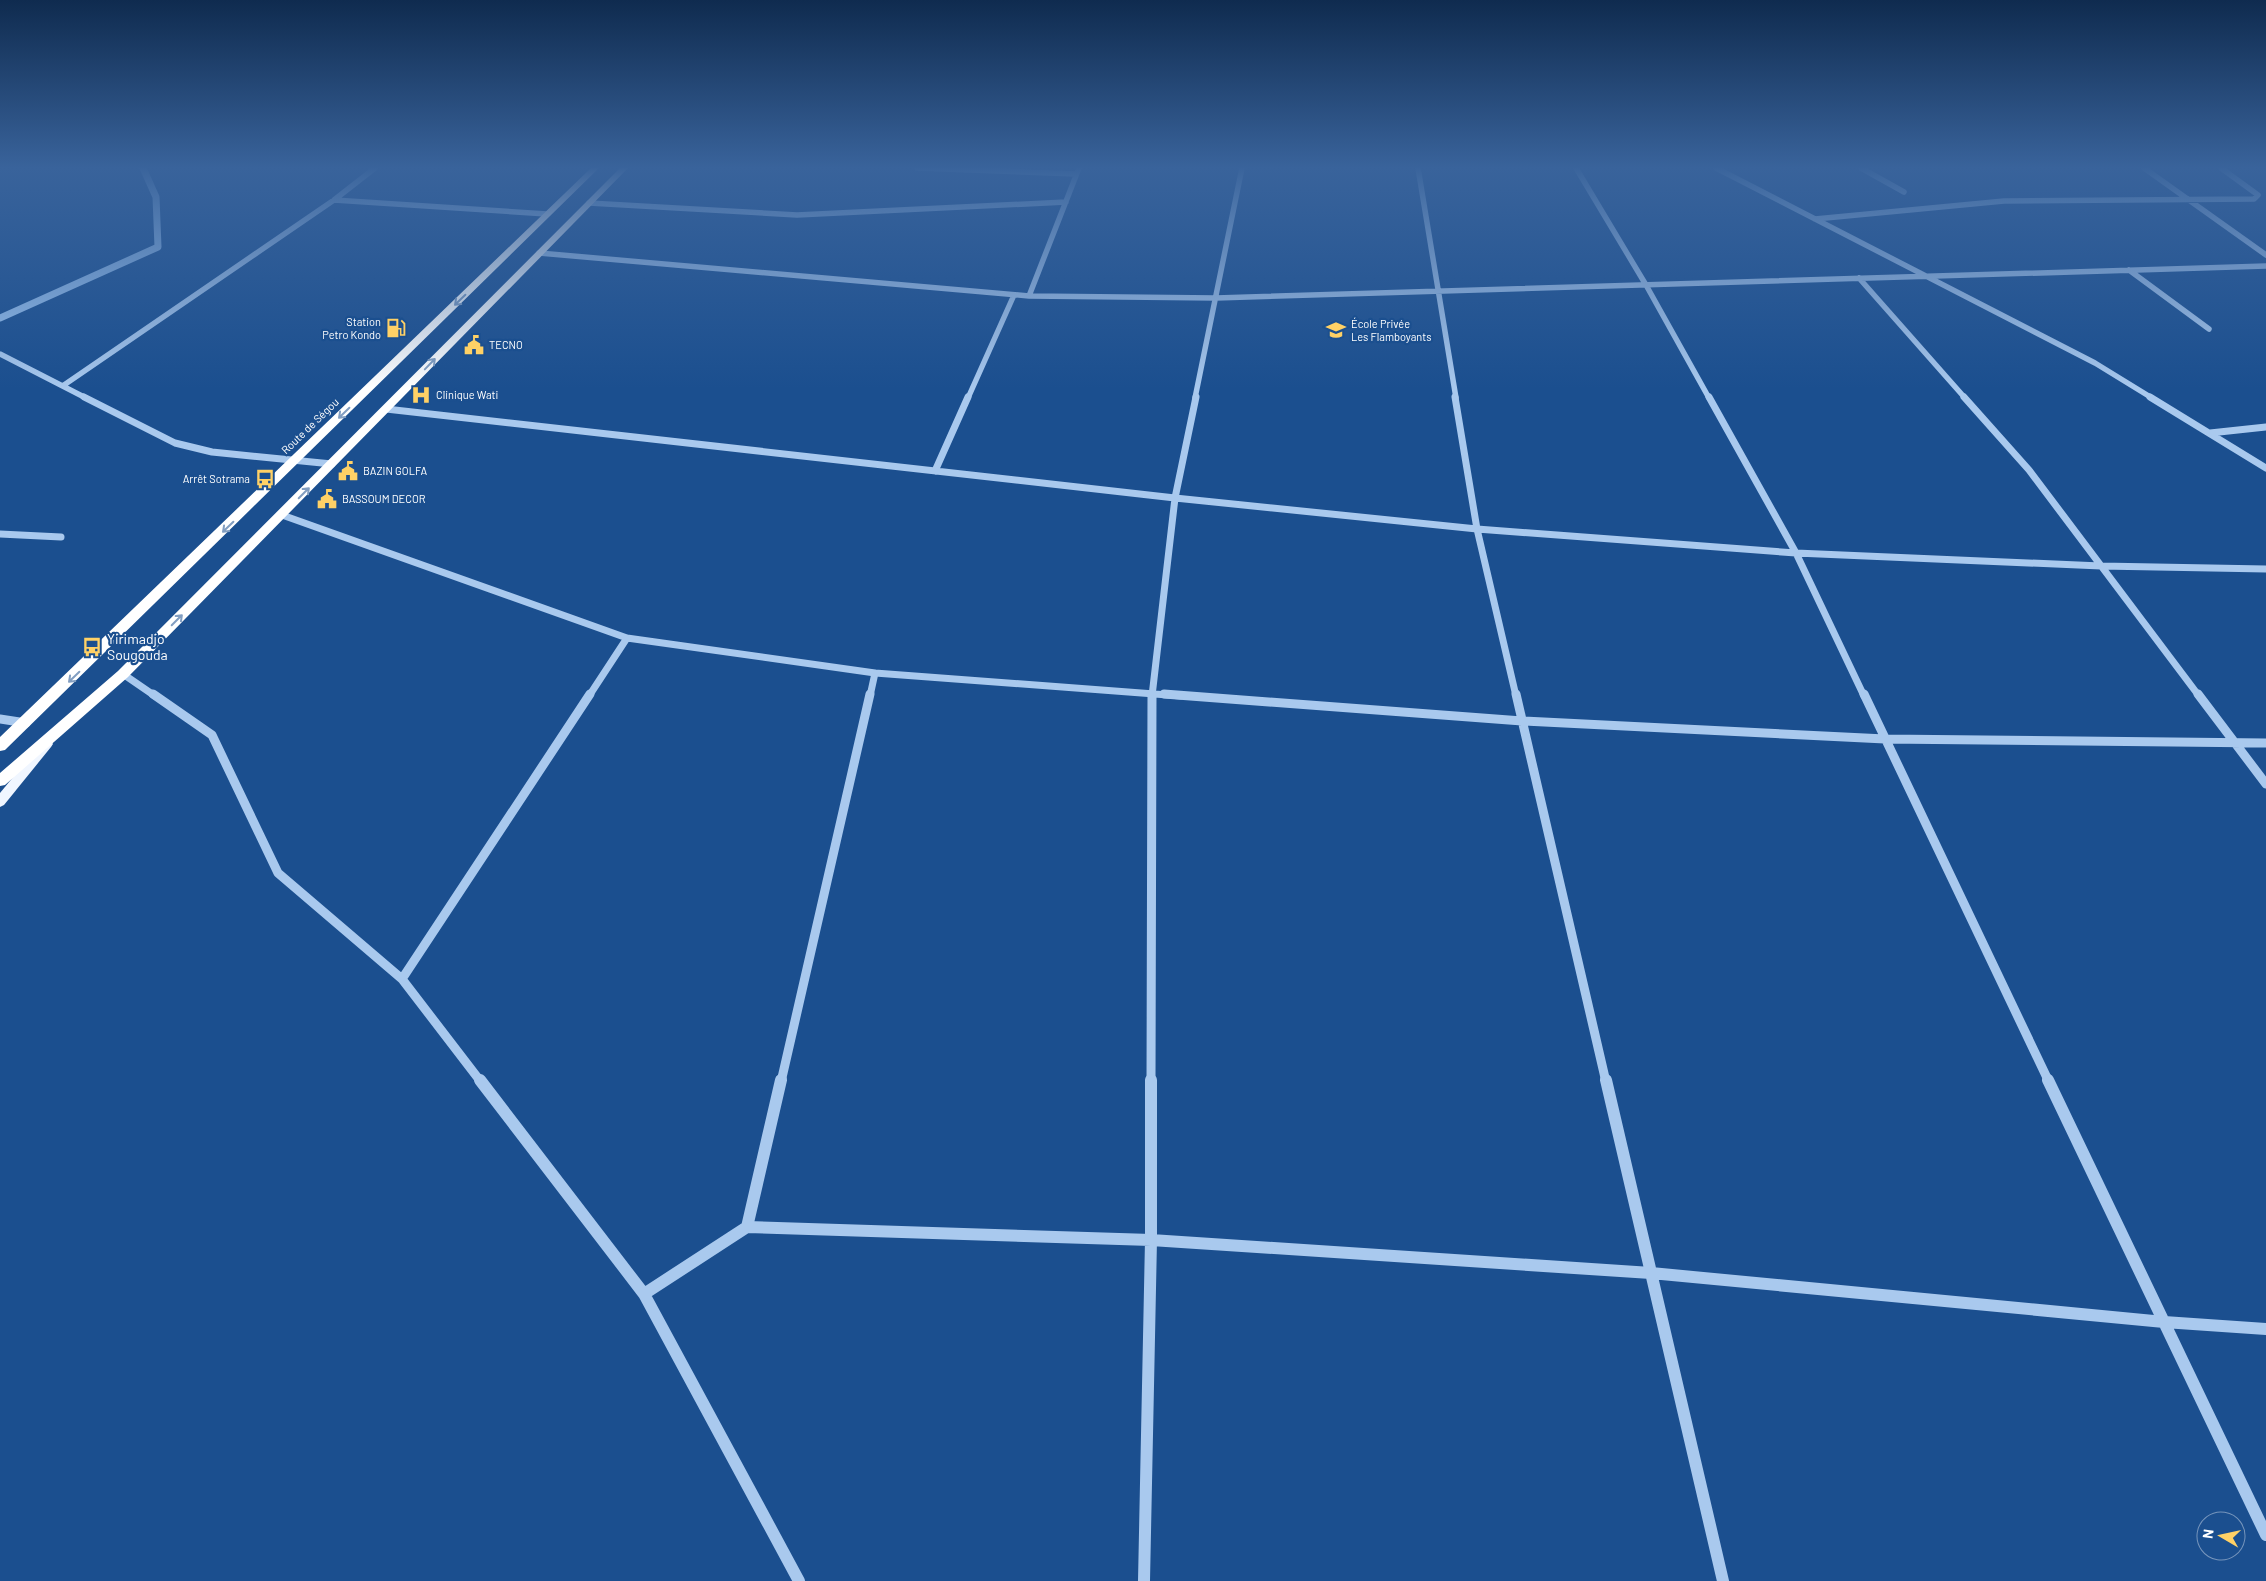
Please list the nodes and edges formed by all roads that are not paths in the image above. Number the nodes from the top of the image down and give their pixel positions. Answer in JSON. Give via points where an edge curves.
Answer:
{"nodes":[{"id":1,"x":273,"y":242,"type":"edge"},
{"id":2,"x":520,"y":242,"type":"edge"},
{"id":3,"x":550,"y":242,"type":"edge"},
{"id":4,"x":1050,"y":242,"type":"edge"},
{"id":5,"x":1227,"y":242,"type":"edge"},
{"id":6,"x":1430,"y":242,"type":"edge"},
{"id":7,"x":1620,"y":242,"type":"edge"},
{"id":8,"x":1859,"y":242,"type":"edge"},
{"id":9,"x":2248,"y":242,"type":"edge"},
{"id":10,"x":539,"y":253,"type":"junction"},
{"id":11,"x":2266,"y":255,"type":"edge"},
{"id":12,"x":2266,"y":266,"type":"edge"},
{"id":13,"x":2129,"y":270,"type":"junction"},
{"id":14,"x":1926,"y":276,"type":"junction"},
{"id":15,"x":1859,"y":278,"type":"junction"},
{"id":16,"x":1646,"y":285,"type":"junction"},
{"id":17,"x":1438,"y":292,"type":"junction"},
{"id":18,"x":1014,"y":295,"type":"junction"},
{"id":19,"x":1029,"y":296,"type":"junction"},
{"id":20,"x":1216,"y":298,"type":"junction"},
{"id":21,"x":2209,"y":329,"type":"dead end"},
{"id":22,"x":0,"y":354,"type":"edge"},
{"id":23,"x":64,"y":385,"type":"junction"},
{"id":24,"x":386,"y":409,"type":"junction"},
{"id":25,"x":2266,"y":427,"type":"edge"},
{"id":26,"x":2210,"y":433,"type":"junction"},
{"id":27,"x":297,"y":460,"type":"junction"},
{"id":28,"x":332,"y":464,"type":"junction"},
{"id":29,"x":2266,"y":468,"type":"edge"},
{"id":30,"x":935,"y":471,"type":"junction"},
{"id":31,"x":1176,"y":498,"type":"junction"},
{"id":32,"x":282,"y":515,"type":"junction"},
{"id":33,"x":1477,"y":529,"type":"junction"},
{"id":34,"x":0,"y":534,"type":"edge"},
{"id":35,"x":61,"y":536,"type":"dead end"},
{"id":36,"x":1796,"y":553,"type":"junction"},
{"id":37,"x":2101,"y":566,"type":"junction"},
{"id":38,"x":2266,"y":569,"type":"edge"},
{"id":39,"x":627,"y":638,"type":"junction"},
{"id":40,"x":875,"y":673,"type":"junction"},
{"id":41,"x":123,"y":674,"type":"junction"},
{"id":42,"x":1152,"y":693,"type":"junction"},
{"id":43,"x":0,"y":719,"type":"edge"},
{"id":44,"x":1522,"y":721,"type":"junction"},
{"id":45,"x":26,"y":723,"type":"junction"},
{"id":46,"x":52,"y":738,"type":"junction"},
{"id":47,"x":1885,"y":739,"type":"junction"},
{"id":48,"x":2234,"y":742,"type":"junction"},
{"id":49,"x":2266,"y":743,"type":"edge"},
{"id":50,"x":0,"y":746,"type":"edge"},
{"id":51,"x":0,"y":781,"type":"edge"},
{"id":52,"x":2266,"y":784,"type":"edge"},
{"id":53,"x":0,"y":802,"type":"edge"},
{"id":54,"x":402,"y":979,"type":"junction"},
{"id":55,"x":747,"y":1227,"type":"junction"},
{"id":56,"x":1151,"y":1240,"type":"junction"},
{"id":57,"x":1651,"y":1273,"type":"junction"},
{"id":58,"x":644,"y":1294,"type":"junction"},
{"id":59,"x":2164,"y":1322,"type":"junction"},
{"id":60,"x":2266,"y":1329,"type":"edge"},
{"id":61,"x":2266,"y":1535,"type":"edge"},
{"id":62,"x":799,"y":1581,"type":"edge"},
{"id":63,"x":1144,"y":1581,"type":"edge"},
{"id":64,"x":1723,"y":1581,"type":"edge"}],
"edges":[{"from":1,"to":23,"type":"street"},
{"from":2,"to":27,"type":"highway","name":"Route de Ségou","one_way":true},
{"from":3,"to":10,"type":"highway"},
{"from":4,"to":19,"type":"street"},
{"from":5,"to":20,"type":"street"},
{"from":6,"to":17,"type":"street"},
{"from":7,"to":16,"type":"street"},
{"from":8,"to":14,"type":"street"},
{"from":9,"to":11,"type":"street"},
{"from":10,"to":18,"type":"street"},
{"from":24,"to":10,"type":"highway","one_way":true},
{"from":12,"to":13,"type":"street"},
{"from":13,"to":14,"type":"street"},
{"from":13,"to":21,"type":"street"},
{"from":14,"to":15,"type":"street"},
{"from":14,"to":26,"type":"street","via":[[2095,363]]},
{"from":15,"to":16,"type":"street"},
{"from":15,"to":37,"type":"street","via":[[2029,470]]},
{"from":16,"to":17,"type":"street"},
{"from":16,"to":36,"type":"street"},
{"from":17,"to":20,"type":"street"},
{"from":17,"to":33,"type":"street"},
{"from":18,"to":19,"type":"street"},
{"from":18,"to":30,"type":"street"},
{"from":19,"to":20,"type":"street"},
{"from":20,"to":31,"type":"street"},
{"from":22,"to":23,"type":"street"},
{"from":23,"to":27,"type":"street","via":[[175,442],[212,452]]},
{"from":24,"to":28,"type":"highway"},
{"from":24,"to":30,"type":"street"},
{"from":25,"to":26,"type":"street"},
{"from":26,"to":29,"type":"street"},
{"from":27,"to":28,"type":"street"},
{"from":27,"to":45,"type":"highway","name":"Route de Ségou","one_way":true},
{"from":32,"to":28,"type":"highway","one_way":true},
{"from":30,"to":31,"type":"street"},
{"from":31,"to":33,"type":"street"},
{"from":31,"to":42,"type":"street"},
{"from":32,"to":39,"type":"street"},
{"from":41,"to":32,"type":"highway","one_way":true},
{"from":33,"to":36,"type":"street"},
{"from":33,"to":44,"type":"street"},
{"from":34,"to":35,"type":"street"},
{"from":36,"to":37,"type":"street"},
{"from":36,"to":47,"type":"street"},
{"from":37,"to":38,"type":"street"},
{"from":37,"to":48,"type":"street"},
{"from":39,"to":40,"type":"street"},
{"from":39,"to":54,"type":"street"},
{"from":40,"to":42,"type":"street"},
{"from":40,"to":55,"type":"street"},
{"from":41,"to":46,"type":"highway"},
{"from":41,"to":54,"type":"street","via":[[212,735],[278,873]]},
{"from":42,"to":44,"type":"street"},
{"from":42,"to":56,"type":"street"},
{"from":43,"to":45,"type":"street"},
{"from":44,"to":47,"type":"street"},
{"from":44,"to":57,"type":"street"},
{"from":45,"to":50,"type":"highway","name":"Route de Ségou"},
{"from":46,"to":51,"type":"highway"},
{"from":46,"to":53,"type":"main road"},
{"from":47,"to":48,"type":"street"},
{"from":47,"to":59,"type":"street"},
{"from":48,"to":49,"type":"street"},
{"from":48,"to":52,"type":"street"},
{"from":54,"to":58,"type":"street"},
{"from":55,"to":56,"type":"street"},
{"from":55,"to":58,"type":"street"},
{"from":56,"to":57,"type":"street"},
{"from":56,"to":63,"type":"street"},
{"from":57,"to":59,"type":"street"},
{"from":57,"to":64,"type":"street"},
{"from":58,"to":62,"type":"street"},
{"from":59,"to":60,"type":"street"},
{"from":59,"to":61,"type":"street"}]}
